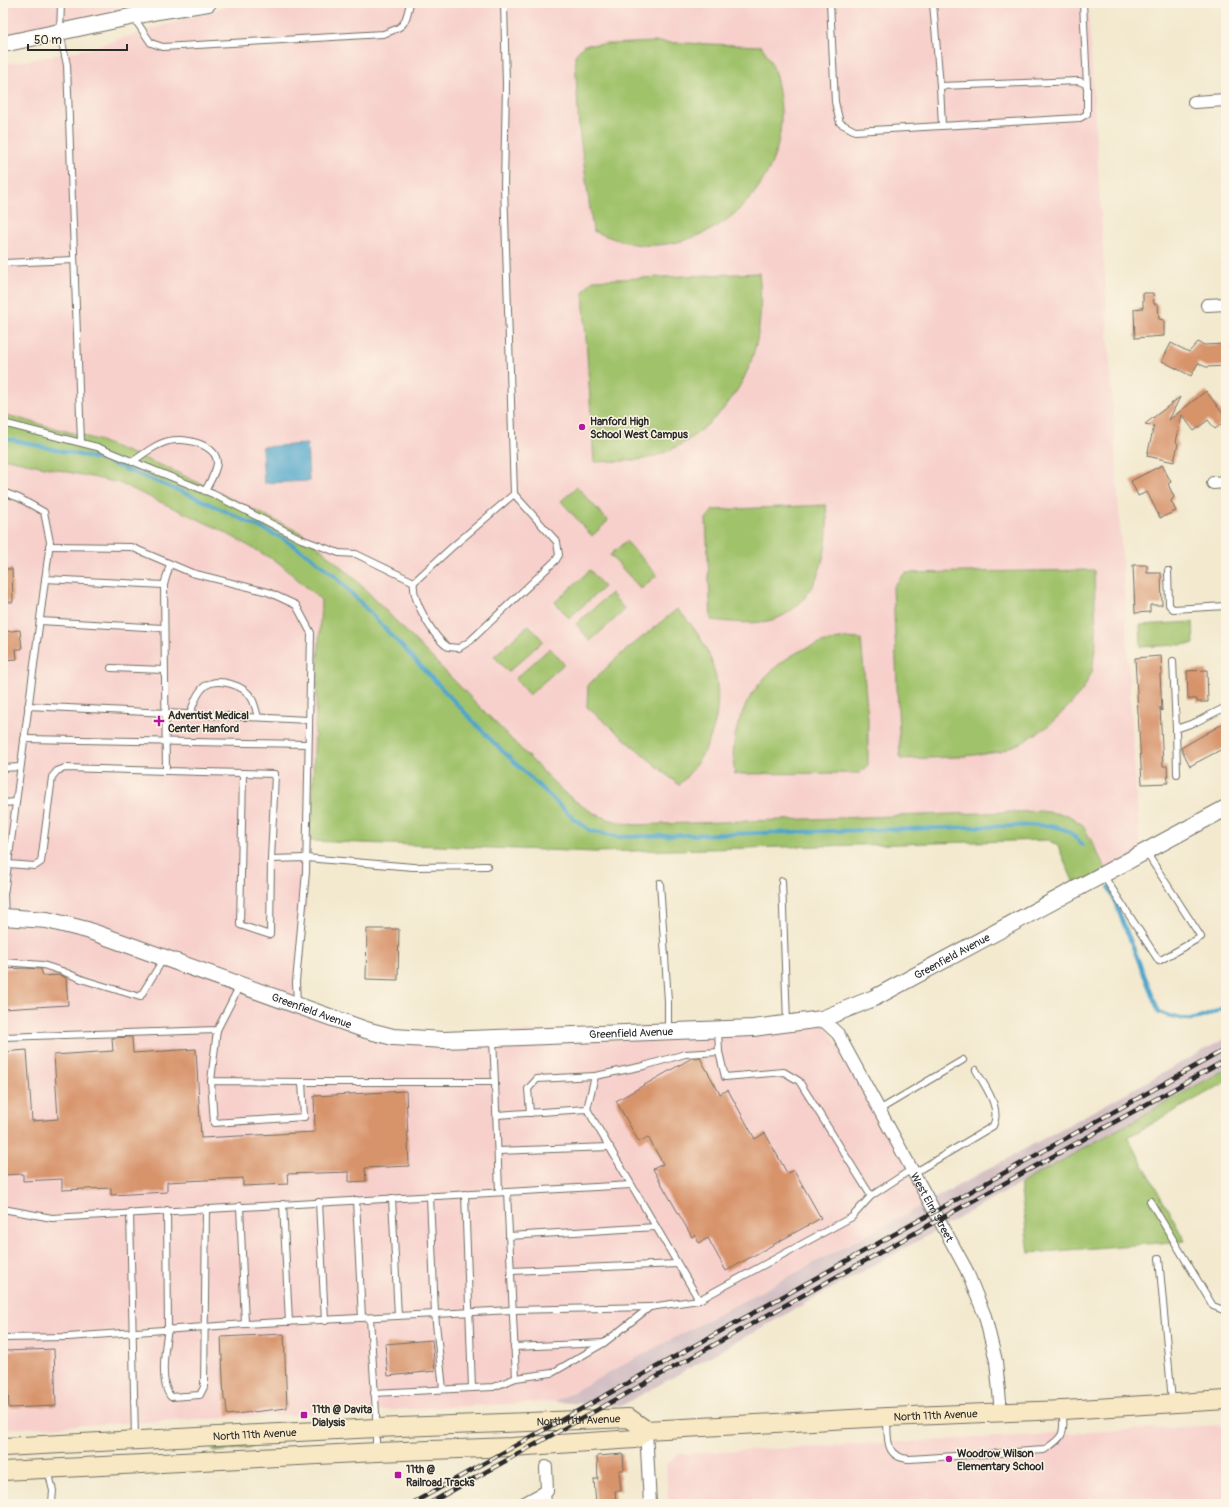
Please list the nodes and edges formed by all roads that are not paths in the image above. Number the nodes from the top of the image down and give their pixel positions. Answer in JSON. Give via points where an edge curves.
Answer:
{"nodes":[{"id":1,"x":61,"y":3,"type":"edge"},
{"id":2,"x":208,"y":3,"type":"edge"},
{"id":3,"x":410,"y":3,"type":"edge"},
{"id":4,"x":504,"y":3,"type":"edge"},
{"id":5,"x":830,"y":3,"type":"edge"},
{"id":6,"x":933,"y":3,"type":"edge"},
{"id":7,"x":1083,"y":3,"type":"edge"},
{"id":8,"x":133,"y":17,"type":"junction"},
{"id":9,"x":60,"y":33,"type":"junction"},
{"id":10,"x":3,"y":44,"type":"edge"},
{"id":11,"x":1087,"y":85,"type":"junction"},
{"id":12,"x":940,"y":86,"type":"junction"},
{"id":13,"x":1226,"y":100,"type":"edge"},
{"id":14,"x":1194,"y":102,"type":"dead end"},
{"id":15,"x":942,"y":126,"type":"junction"},
{"id":16,"x":74,"y":260,"type":"junction"},
{"id":17,"x":3,"y":263,"type":"edge"},
{"id":18,"x":1226,"y":304,"type":"edge"},
{"id":19,"x":1207,"y":305,"type":"dead end"},
{"id":20,"x":3,"y":423,"type":"edge"},
{"id":21,"x":82,"y":442,"type":"junction"},
{"id":22,"x":132,"y":462,"type":"junction"},
{"id":23,"x":1226,"y":482,"type":"edge"},
{"id":24,"x":1212,"y":483,"type":"dead end"},
{"id":25,"x":205,"y":491,"type":"junction"},
{"id":26,"x":3,"y":492,"type":"edge"},
{"id":27,"x":514,"y":494,"type":"junction"},
{"id":28,"x":49,"y":546,"type":"junction"},
{"id":29,"x":170,"y":564,"type":"junction"},
{"id":30,"x":1168,"y":571,"type":"dead end"},
{"id":31,"x":45,"y":579,"type":"junction"},
{"id":32,"x":414,"y":582,"type":"junction"},
{"id":33,"x":164,"y":585,"type":"junction"},
{"id":34,"x":1226,"y":606,"type":"edge"},
{"id":35,"x":40,"y":621,"type":"junction"},
{"id":36,"x":163,"y":628,"type":"junction"},
{"id":37,"x":1173,"y":661,"type":"dead end"},
{"id":38,"x":111,"y":668,"type":"dead end"},
{"id":39,"x":164,"y":670,"type":"junction"},
{"id":40,"x":28,"y":706,"type":"junction"},
{"id":41,"x":1226,"y":707,"type":"edge"},
{"id":42,"x":166,"y":713,"type":"junction"},
{"id":43,"x":190,"y":714,"type":"junction"},
{"id":44,"x":258,"y":717,"type":"junction"},
{"id":45,"x":308,"y":720,"type":"junction"},
{"id":46,"x":1176,"y":729,"type":"junction"},
{"id":47,"x":24,"y":739,"type":"junction"},
{"id":48,"x":166,"y":742,"type":"junction"},
{"id":49,"x":308,"y":744,"type":"junction"},
{"id":50,"x":20,"y":767,"type":"junction"},
{"id":51,"x":3,"y":768,"type":"edge"},
{"id":52,"x":166,"y":771,"type":"junction"},
{"id":53,"x":243,"y":774,"type":"junction"},
{"id":54,"x":1177,"y":774,"type":"dead end"},
{"id":55,"x":16,"y":802,"type":"junction"},
{"id":56,"x":3,"y":803,"type":"edge"},
{"id":57,"x":1226,"y":808,"type":"edge"},
{"id":58,"x":1145,"y":851,"type":"junction"},
{"id":59,"x":306,"y":858,"type":"junction"},
{"id":60,"x":271,"y":859,"type":"junction"},
{"id":61,"x":8,"y":864,"type":"junction"},
{"id":62,"x":487,"y":866,"type":"dead end"},
{"id":63,"x":1102,"y":874,"type":"junction"},
{"id":64,"x":782,"y":881,"type":"dead end"},
{"id":65,"x":660,"y":883,"type":"dead end"},
{"id":66,"x":4,"y":917,"type":"edge"},
{"id":67,"x":164,"y":958,"type":"junction"},
{"id":68,"x":3,"y":962,"type":"edge"},
{"id":69,"x":240,"y":985,"type":"junction"},
{"id":70,"x":297,"y":1005,"type":"junction"},
{"id":71,"x":822,"y":1019,"type":"junction"},
{"id":72,"x":788,"y":1025,"type":"junction"},
{"id":73,"x":217,"y":1030,"type":"junction"},
{"id":74,"x":718,"y":1030,"type":"junction"},
{"id":75,"x":668,"y":1032,"type":"junction"},
{"id":76,"x":3,"y":1037,"type":"edge"},
{"id":77,"x":493,"y":1038,"type":"junction"},
{"id":78,"x":719,"y":1052,"type":"junction"},
{"id":79,"x":962,"y":1060,"type":"dead end"},
{"id":80,"x":976,"y":1070,"type":"dead end"},
{"id":81,"x":595,"y":1076,"type":"junction"},
{"id":82,"x":211,"y":1081,"type":"junction"},
{"id":83,"x":302,"y":1082,"type":"junction"},
{"id":84,"x":495,"y":1082,"type":"junction"},
{"id":85,"x":587,"y":1109,"type":"junction"},
{"id":86,"x":879,"y":1110,"type":"junction"},
{"id":87,"x":530,"y":1113,"type":"junction"},
{"id":88,"x":497,"y":1115,"type":"junction"},
{"id":89,"x":610,"y":1147,"type":"junction"},
{"id":90,"x":498,"y":1151,"type":"junction"},
{"id":91,"x":913,"y":1171,"type":"junction"},
{"id":92,"x":632,"y":1185,"type":"junction"},
{"id":93,"x":499,"y":1192,"type":"junction"},
{"id":94,"x":507,"y":1192,"type":"junction"},
{"id":95,"x":465,"y":1194,"type":"junction"},
{"id":96,"x":430,"y":1196,"type":"junction"},
{"id":97,"x":871,"y":1196,"type":"junction"},
{"id":98,"x":392,"y":1198,"type":"junction"},
{"id":99,"x":356,"y":1200,"type":"junction"},
{"id":100,"x":1150,"y":1201,"type":"dead end"},
{"id":101,"x":319,"y":1202,"type":"junction"},
{"id":102,"x":283,"y":1204,"type":"junction"},
{"id":103,"x":240,"y":1206,"type":"junction"},
{"id":104,"x":206,"y":1208,"type":"junction"},
{"id":105,"x":3,"y":1209,"type":"edge"},
{"id":106,"x":167,"y":1210,"type":"junction"},
{"id":107,"x":130,"y":1212,"type":"junction"},
{"id":108,"x":656,"y":1227,"type":"junction"},
{"id":109,"x":509,"y":1236,"type":"junction"},
{"id":110,"x":1159,"y":1258,"type":"dead end"},
{"id":111,"x":677,"y":1264,"type":"junction"},
{"id":112,"x":511,"y":1271,"type":"junction"},
{"id":113,"x":699,"y":1300,"type":"junction"},
{"id":114,"x":650,"y":1307,"type":"junction"},
{"id":115,"x":512,"y":1310,"type":"junction"},
{"id":116,"x":1226,"y":1311,"type":"edge"},
{"id":117,"x":469,"y":1312,"type":"junction"},
{"id":118,"x":435,"y":1314,"type":"junction"},
{"id":119,"x":398,"y":1316,"type":"junction"},
{"id":120,"x":362,"y":1318,"type":"junction"},
{"id":121,"x":370,"y":1318,"type":"junction"},
{"id":122,"x":325,"y":1321,"type":"junction"},
{"id":123,"x":289,"y":1322,"type":"junction"},
{"id":124,"x":245,"y":1324,"type":"junction"},
{"id":125,"x":205,"y":1327,"type":"junction"},
{"id":126,"x":168,"y":1329,"type":"junction"},
{"id":127,"x":134,"y":1332,"type":"junction"},
{"id":128,"x":3,"y":1338,"type":"edge"},
{"id":129,"x":604,"y":1343,"type":"junction"},
{"id":130,"x":514,"y":1347,"type":"junction"},
{"id":131,"x":516,"y":1378,"type":"junction"},
{"id":132,"x":472,"y":1388,"type":"junction"},
{"id":133,"x":443,"y":1389,"type":"junction"},
{"id":134,"x":374,"y":1393,"type":"junction"},
{"id":135,"x":1226,"y":1400,"type":"edge"},
{"id":136,"x":1172,"y":1403,"type":"junction"},
{"id":137,"x":1063,"y":1410,"type":"junction"},
{"id":138,"x":1001,"y":1412,"type":"junction"},
{"id":139,"x":887,"y":1417,"type":"junction"},
{"id":140,"x":376,"y":1428,"type":"junction"},
{"id":141,"x":646,"y":1430,"type":"junction"},
{"id":142,"x":135,"y":1441,"type":"junction"},
{"id":143,"x":46,"y":1445,"type":"junction"},
{"id":144,"x":3,"y":1447,"type":"edge"},
{"id":145,"x":376,"y":1452,"type":"junction"},
{"id":146,"x":3,"y":1457,"type":"edge"},
{"id":147,"x":546,"y":1467,"type":"dead end"},
{"id":148,"x":48,"y":1469,"type":"junction"},
{"id":149,"x":3,"y":1471,"type":"edge"},
{"id":150,"x":547,"y":1491,"type":"junction"},
{"id":151,"x":49,"y":1504,"type":"edge"},
{"id":152,"x":524,"y":1504,"type":"edge"},
{"id":153,"x":548,"y":1504,"type":"edge"},
{"id":154,"x":650,"y":1504,"type":"edge"}],
"edges":[{"from":1,"to":9,"type":"lane"},
{"from":2,"to":8,"type":"street"},
{"from":3,"to":8,"type":"lane","via":[[405,22],[396,30],[383,34],[163,47],[151,43]]},
{"from":4,"to":27,"type":"lane","via":[[504,186]]},
{"from":5,"to":15,"type":"lane","via":[[835,102],[840,123],[854,131]]},
{"from":6,"to":12,"type":"lane"},
{"from":7,"to":11,"type":"lane"},
{"from":8,"to":9,"type":"street"},
{"from":9,"to":10,"type":"street"},
{"from":9,"to":16,"type":"lane","via":[[67,65]]},
{"from":11,"to":12,"type":"lane","via":[[1080,82]]},
{"from":11,"to":15,"type":"lane","via":[[1087,114],[1080,118]]},
{"from":12,"to":15,"type":"lane"},
{"from":13,"to":14,"type":"street"},
{"from":16,"to":17,"type":"lane"},
{"from":16,"to":21,"type":"lane"},
{"from":18,"to":19,"type":"street"},
{"from":20,"to":21,"type":"lane"},
{"from":21,"to":22,"type":"lane"},
{"from":22,"to":25,"type":"lane"},
{"from":22,"to":25,"type":"lane","via":[[171,440],[178,439],[202,445],[212,451],[217,462],[216,470]]},
{"from":23,"to":24,"type":"street"},
{"from":25,"to":32,"type":"lane","via":[[301,539],[339,553],[356,554]]},
{"from":26,"to":28,"type":"lane","via":[[44,512]]},
{"from":27,"to":32,"type":"lane"},
{"from":27,"to":32,"type":"lane","via":[[557,542],[559,555],[470,641],[455,648],[444,645],[420,611],[414,592]]},
{"from":28,"to":29,"type":"lane","via":[[131,546]]},
{"from":28,"to":31,"type":"lane"},
{"from":29,"to":33,"type":"lane"},
{"from":29,"to":45,"type":"lane","via":[[192,573],[268,592],[296,605],[311,633]]},
{"from":30,"to":34,"type":"lane","via":[[1169,605],[1173,610]]},
{"from":31,"to":33,"type":"lane"},
{"from":31,"to":35,"type":"lane"},
{"from":33,"to":36,"type":"lane"},
{"from":35,"to":36,"type":"lane"},
{"from":35,"to":40,"type":"lane"},
{"from":36,"to":39,"type":"lane"},
{"from":37,"to":46,"type":"lane"},
{"from":38,"to":39,"type":"lane"},
{"from":39,"to":42,"type":"lane"},
{"from":40,"to":42,"type":"lane"},
{"from":40,"to":47,"type":"lane"},
{"from":41,"to":46,"type":"lane"},
{"from":42,"to":43,"type":"lane"},
{"from":42,"to":48,"type":"lane"},
{"from":43,"to":44,"type":"lane"},
{"from":43,"to":44,"type":"lane","via":[[205,686],[220,682],[240,686],[252,698]]},
{"from":44,"to":45,"type":"lane"},
{"from":45,"to":49,"type":"lane"},
{"from":46,"to":54,"type":"lane"},
{"from":47,"to":48,"type":"lane"},
{"from":47,"to":50,"type":"lane"},
{"from":48,"to":49,"type":"lane"},
{"from":48,"to":52,"type":"lane"},
{"from":49,"to":59,"type":"lane"},
{"from":50,"to":51,"type":"lane"},
{"from":50,"to":55,"type":"lane"},
{"from":52,"to":53,"type":"lane"},
{"from":52,"to":61,"type":"lane","via":[[65,768],[57,770],[52,777],[41,862],[35,866]]},
{"from":53,"to":60,"type":"lane","via":[[275,774]]},
{"from":53,"to":60,"type":"lane","via":[[240,925],[270,935]]},
{"from":55,"to":56,"type":"lane"},
{"from":55,"to":61,"type":"lane"},
{"from":57,"to":58,"type":"street","name":"Greenfield Avenue"},
{"from":58,"to":63,"type":"street","name":"Greenfield Avenue"},
{"from":58,"to":63,"type":"lane","via":[[1202,937],[1159,962]]},
{"from":59,"to":60,"type":"lane"},
{"from":59,"to":62,"type":"lane","via":[[413,867]]},
{"from":59,"to":70,"type":"lane","via":[[296,982]]},
{"from":61,"to":66,"type":"lane"},
{"from":63,"to":71,"type":"street","name":"Greenfield Avenue","via":[[874,998]]},
{"from":64,"to":72,"type":"lane"},
{"from":65,"to":75,"type":"lane"},
{"from":66,"to":67,"type":"street","name":"Greenfield Avenue","via":[[47,920],[87,930]]},
{"from":67,"to":68,"type":"lane","via":[[140,997],[43,965]]},
{"from":67,"to":69,"type":"street","name":"Greenfield Avenue"},
{"from":69,"to":70,"type":"street","name":"Greenfield Avenue"},
{"from":69,"to":73,"type":"lane"},
{"from":70,"to":77,"type":"street","name":"Greenfield Avenue","via":[[393,1038]]},
{"from":71,"to":72,"type":"street","name":"Greenfield Avenue"},
{"from":71,"to":86,"type":"street","name":"West Elm Street","via":[[838,1034]]},
{"from":72,"to":74,"type":"street","name":"Greenfield Avenue"},
{"from":73,"to":76,"type":"lane"},
{"from":73,"to":82,"type":"lane"},
{"from":74,"to":75,"type":"street","name":"Greenfield Avenue"},
{"from":74,"to":78,"type":"lane"},
{"from":75,"to":77,"type":"street","name":"Greenfield Avenue"},
{"from":77,"to":84,"type":"lane"},
{"from":78,"to":81,"type":"lane","via":[[685,1054]]},
{"from":78,"to":97,"type":"lane","via":[[725,1077],[784,1072],[799,1081]]},
{"from":79,"to":86,"type":"lane"},
{"from":80,"to":91,"type":"lane","via":[[996,1108],[996,1121],[993,1126]]},
{"from":81,"to":85,"type":"lane"},
{"from":81,"to":87,"type":"lane","via":[[537,1079],[528,1089]]},
{"from":82,"to":83,"type":"lane"},
{"from":82,"to":83,"type":"lane","via":[[214,1123],[304,1117]]},
{"from":83,"to":84,"type":"lane"},
{"from":84,"to":88,"type":"lane"},
{"from":85,"to":87,"type":"lane"},
{"from":85,"to":89,"type":"lane"},
{"from":86,"to":91,"type":"street","name":"West Elm Street"},
{"from":87,"to":88,"type":"lane"},
{"from":88,"to":90,"type":"lane"},
{"from":89,"to":90,"type":"lane"},
{"from":89,"to":92,"type":"lane"},
{"from":90,"to":93,"type":"lane"},
{"from":91,"to":97,"type":"lane"},
{"from":91,"to":138,"type":"street","name":"West Elm Street","via":[[966,1269],[981,1306],[996,1361]]},
{"from":92,"to":94,"type":"lane"},
{"from":92,"to":108,"type":"lane"},
{"from":93,"to":94,"type":"lane"},
{"from":93,"to":95,"type":"lane"},
{"from":94,"to":109,"type":"lane"},
{"from":95,"to":96,"type":"lane"},
{"from":95,"to":117,"type":"lane"},
{"from":96,"to":98,"type":"lane"},
{"from":96,"to":118,"type":"lane"},
{"from":97,"to":113,"type":"lane","via":[[852,1217]]},
{"from":98,"to":99,"type":"lane"},
{"from":98,"to":119,"type":"lane"},
{"from":99,"to":101,"type":"lane"},
{"from":99,"to":120,"type":"lane"},
{"from":100,"to":116,"type":"lane","via":[[1213,1306]]},
{"from":101,"to":102,"type":"lane"},
{"from":101,"to":122,"type":"lane"},
{"from":102,"to":103,"type":"lane"},
{"from":102,"to":123,"type":"lane"},
{"from":103,"to":104,"type":"lane"},
{"from":103,"to":124,"type":"lane"},
{"from":104,"to":106,"type":"lane"},
{"from":104,"to":125,"type":"lane"},
{"from":105,"to":107,"type":"lane","via":[[52,1218]]},
{"from":106,"to":107,"type":"lane"},
{"from":106,"to":126,"type":"lane"},
{"from":107,"to":127,"type":"lane"},
{"from":108,"to":109,"type":"lane"},
{"from":108,"to":111,"type":"lane"},
{"from":109,"to":112,"type":"lane"},
{"from":110,"to":136,"type":"lane"},
{"from":111,"to":112,"type":"lane"},
{"from":111,"to":113,"type":"lane"},
{"from":112,"to":115,"type":"lane"},
{"from":113,"to":114,"type":"lane"},
{"from":114,"to":115,"type":"lane"},
{"from":114,"to":129,"type":"lane"},
{"from":115,"to":117,"type":"lane"},
{"from":115,"to":130,"type":"lane"},
{"from":117,"to":118,"type":"lane"},
{"from":117,"to":132,"type":"lane"},
{"from":118,"to":119,"type":"lane"},
{"from":118,"to":133,"type":"lane"},
{"from":119,"to":121,"type":"lane"},
{"from":120,"to":121,"type":"lane"},
{"from":120,"to":122,"type":"lane"},
{"from":121,"to":134,"type":"lane"},
{"from":122,"to":123,"type":"lane"},
{"from":123,"to":124,"type":"lane"},
{"from":124,"to":125,"type":"lane"},
{"from":125,"to":126,"type":"lane"},
{"from":125,"to":126,"type":"lane","via":[[204,1387],[200,1395],[171,1397],[164,1386]]},
{"from":126,"to":127,"type":"lane"},
{"from":127,"to":128,"type":"lane"},
{"from":127,"to":142,"type":"lane"},
{"from":129,"to":130,"type":"lane"},
{"from":129,"to":131,"type":"lane","via":[[552,1373]]},
{"from":130,"to":131,"type":"lane"},
{"from":131,"to":132,"type":"lane","via":[[493,1386]]},
{"from":132,"to":133,"type":"lane"},
{"from":133,"to":134,"type":"lane"},
{"from":134,"to":140,"type":"lane"},
{"from":135,"to":136,"type":"main road","name":"North 11th Avenue"},
{"from":136,"to":137,"type":"main road","name":"North 11th Avenue"},
{"from":137,"to":138,"type":"main road","name":"North 11th Avenue"},
{"from":137,"to":139,"type":"lane","via":[[1063,1433],[1057,1442],[1044,1450],[910,1459],[893,1454],[889,1444]]},
{"from":138,"to":139,"type":"main road","name":"North 11th Avenue"},
{"from":139,"to":141,"type":"main road","name":"North 11th Avenue"},
{"from":140,"to":141,"type":"main road","name":"North 11th Avenue","via":[[629,1418]]},
{"from":140,"to":142,"type":"main road","name":"North 11th Avenue"},
{"from":140,"to":145,"type":"lane"},
{"from":141,"to":145,"type":"main road","name":"North 11th Avenue","via":[[635,1439],[525,1447]]},
{"from":141,"to":154,"type":"street"},
{"from":142,"to":143,"type":"main road","name":"North 11th Avenue"},
{"from":142,"to":148,"type":"main road","via":[[133,1455],[59,1461]]},
{"from":143,"to":144,"type":"main road","name":"North 11th Avenue"},
{"from":143,"to":146,"type":"main road","via":[[22,1455]]},
{"from":145,"to":148,"type":"main road","name":"North 11th Avenue"},
{"from":147,"to":150,"type":"street"},
{"from":148,"to":149,"type":"main road","name":"North 11th Avenue"},
{"from":148,"to":151,"type":"lane","via":[[53,1491],[52,1502]]},
{"from":150,"to":152,"type":"street"},
{"from":150,"to":153,"type":"lane"}]}
